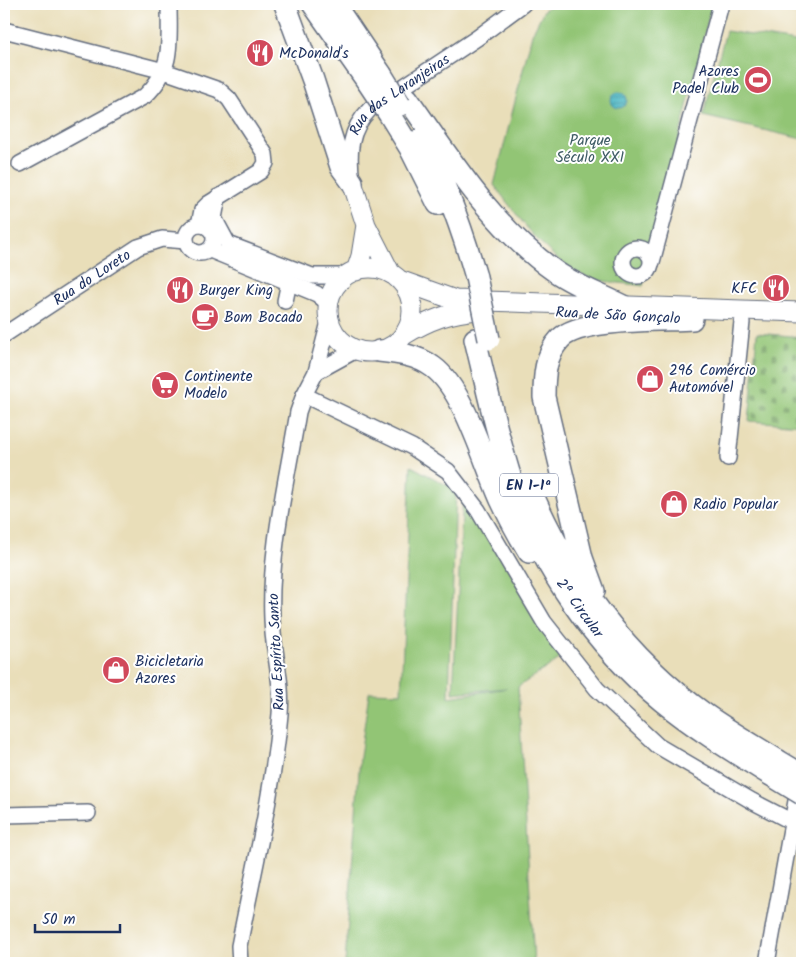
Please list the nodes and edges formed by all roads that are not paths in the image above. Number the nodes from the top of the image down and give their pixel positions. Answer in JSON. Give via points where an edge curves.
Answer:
{"nodes":[{"id":1,"x":168,"y":4,"type":"edge"},
{"id":2,"x":285,"y":4,"type":"edge"},
{"id":3,"x":313,"y":4,"type":"edge"},
{"id":4,"x":334,"y":4,"type":"edge"},
{"id":5,"x":524,"y":4,"type":"edge"},
{"id":6,"x":721,"y":4,"type":"edge"},
{"id":7,"x":4,"y":30,"type":"edge"},
{"id":8,"x":164,"y":71,"type":"junction"},
{"id":9,"x":374,"y":78,"type":"junction"},
{"id":10,"x":399,"y":105,"type":"junction"},
{"id":11,"x":20,"y":164,"type":"dead end"},
{"id":12,"x":352,"y":182,"type":"junction"},
{"id":13,"x":218,"y":197,"type":"junction"},
{"id":14,"x":199,"y":225,"type":"junction"},
{"id":15,"x":366,"y":225,"type":"junction"},
{"id":16,"x":658,"y":236,"type":"junction"},
{"id":17,"x":186,"y":241,"type":"junction"},
{"id":18,"x":217,"y":245,"type":"junction"},
{"id":19,"x":642,"y":248,"type":"junction"},
{"id":20,"x":652,"y":262,"type":"junction"},
{"id":21,"x":351,"y":273,"type":"junction"},
{"id":22,"x":395,"y":277,"type":"junction"},
{"id":23,"x":289,"y":282,"type":"junction"},
{"id":24,"x":286,"y":301,"type":"dead end"},
{"id":25,"x":328,"y":303,"type":"junction"},
{"id":26,"x":625,"y":307,"type":"junction"},
{"id":27,"x":802,"y":312,"type":"edge"},
{"id":28,"x":692,"y":319,"type":"junction"},
{"id":29,"x":330,"y":322,"type":"junction"},
{"id":30,"x":742,"y":322,"type":"junction"},
{"id":31,"x":802,"y":323,"type":"edge"},
{"id":32,"x":404,"y":335,"type":"junction"},
{"id":33,"x":4,"y":336,"type":"edge"},
{"id":34,"x":482,"y":339,"type":"junction"},
{"id":35,"x":356,"y":350,"type":"junction"},
{"id":36,"x":379,"y":351,"type":"junction"},
{"id":37,"x":316,"y":372,"type":"junction"},
{"id":38,"x":304,"y":395,"type":"junction"},
{"id":39,"x":728,"y":458,"type":"dead end"},
{"id":40,"x":563,"y":588,"type":"junction"},
{"id":41,"x":603,"y":618,"type":"junction"},
{"id":42,"x":802,"y":765,"type":"edge"},
{"id":43,"x":774,"y":767,"type":"junction"},
{"id":44,"x":802,"y":775,"type":"edge"},
{"id":45,"x":802,"y":794,"type":"edge"},
{"id":46,"x":88,"y":813,"type":"dead end"},
{"id":47,"x":4,"y":815,"type":"edge"},
{"id":48,"x":797,"y":824,"type":"edge"},
{"id":49,"x":240,"y":963,"type":"edge"},
{"id":50,"x":768,"y":963,"type":"edge"}],
"edges":[{"from":1,"to":8,"type":"street","via":[[169,48]]},
{"from":2,"to":12,"type":"highway","via":[[341,167]]},
{"from":3,"to":9,"type":"highway","number":"EN 1-1ª"},
{"from":4,"to":9,"type":"highway","number":"EN 1-1ª"},
{"from":5,"to":12,"type":"street","name":"Rua das Laranjeiras","via":[[362,117],[350,145]]},
{"from":6,"to":16,"type":"street"},
{"from":7,"to":8,"type":"street"},
{"from":8,"to":11,"type":"street","via":[[145,96]]},
{"from":8,"to":13,"type":"street","via":[[219,90],[229,99],[265,154],[266,163],[261,171]]},
{"from":9,"to":10,"type":"highway","number":"EN 1-1ª","bridge":true},
{"from":10,"to":26,"type":"highway","via":[[503,225],[556,272]]},
{"from":10,"to":34,"type":"highway","number":"EN 1-1ª","bridge":true,"via":[[437,167],[466,240],[469,277]]},
{"from":12,"to":15,"type":"main road","name":"Rua das Laranjeiras"},
{"from":13,"to":14,"type":"street","via":[[202,210]]},
{"from":13,"to":18,"type":"street","via":[[214,218]]},
{"from":14,"to":17,"type":"street","via":[[188,232]]},
{"from":14,"to":18,"type":"street","via":[[211,229]]},
{"from":15,"to":21,"type":"main road","name":"Rua das Laranjeiras","via":[[362,256]]},
{"from":15,"to":22,"type":"main road","name":"Rua das Laranjeiras"},
{"from":16,"to":19,"type":"street"},
{"from":16,"to":20,"type":"street"},
{"from":17,"to":18,"type":"street","via":[[195,252],[202,253]]},
{"from":17,"to":33,"type":"street","name":"Rua do Loreto","via":[[162,239],[138,247]]},
{"from":18,"to":21,"type":"street","via":[[312,276]]},
{"from":18,"to":23,"type":"street"},
{"from":19,"to":20,"type":"street","via":[[648,252]]},
{"from":19,"to":20,"type":"street","via":[[626,254],[625,270],[632,276],[642,276],[648,272]]},
{"from":21,"to":22,"type":"main road","via":[[368,268]]},
{"from":21,"to":25,"type":"main road","via":[[337,284]]},
{"from":22,"to":26,"type":"main road","name":"Rua de São Gonçalo","via":[[455,300]]},
{"from":22,"to":32,"type":"main road","via":[[410,301],[409,324]]},
{"from":23,"to":24,"type":"street"},
{"from":23,"to":25,"type":"street","via":[[317,294]]},
{"from":25,"to":29,"type":"main road"},
{"from":26,"to":27,"type":"main road","name":"Rua de São Gonçalo"},
{"from":28,"to":30,"type":"main road","name":"Rua de São Gonçalo"},
{"from":28,"to":32,"type":"main road","name":"Rua de São Gonçalo","via":[[508,310],[457,312],[436,318]]},
{"from":28,"to":41,"type":"highway","via":[[584,326],[562,336],[549,355],[544,372],[544,397],[582,558]]},
{"from":29,"to":35,"type":"main road","via":[[339,339]]},
{"from":29,"to":37,"type":"street","name":"Rua Espírito Santo"},
{"from":30,"to":31,"type":"main road","name":"Rua de São Gonçalo"},
{"from":30,"to":39,"type":"street"},
{"from":32,"to":36,"type":"main road"},
{"from":34,"to":40,"type":"highway","name":"2ª Circular","number":"EN 1-1ª","via":[[498,435],[514,487],[535,538]]},
{"from":34,"to":41,"type":"highway","name":"2ª Circular","number":"EN 1-1ª","via":[[528,483],[553,539]]},
{"from":35,"to":36,"type":"main road"},
{"from":35,"to":37,"type":"street"},
{"from":36,"to":40,"type":"highway","via":[[406,354],[424,362],[445,378],[458,399],[517,532],[543,574]]},
{"from":37,"to":38,"type":"street","name":"Rua Espírito Santo"},
{"from":38,"to":48,"type":"street","via":[[412,447],[448,471],[478,510],[544,622],[597,689],[658,746]]},
{"from":38,"to":49,"type":"street","name":"Rua Espírito Santo","via":[[298,412],[274,567],[272,620],[281,687],[280,713],[273,774],[239,946]]},
{"from":40,"to":43,"type":"highway","name":"2ª Circular","number":"EN 1-1ª","via":[[598,634],[661,700],[695,726]]},
{"from":41,"to":43,"type":"highway","name":"2ª Circular","number":"EN 1-1ª","via":[[671,687]]},
{"from":42,"to":48,"type":"street"},
{"from":43,"to":44,"type":"highway","name":"2ª Circular","number":"EN 1-1ª","bridge":true},
{"from":43,"to":45,"type":"highway","name":"2ª Circular","number":"EN 1-1ª","bridge":true},
{"from":46,"to":47,"type":"street"},
{"from":48,"to":50,"type":"street"}]}
